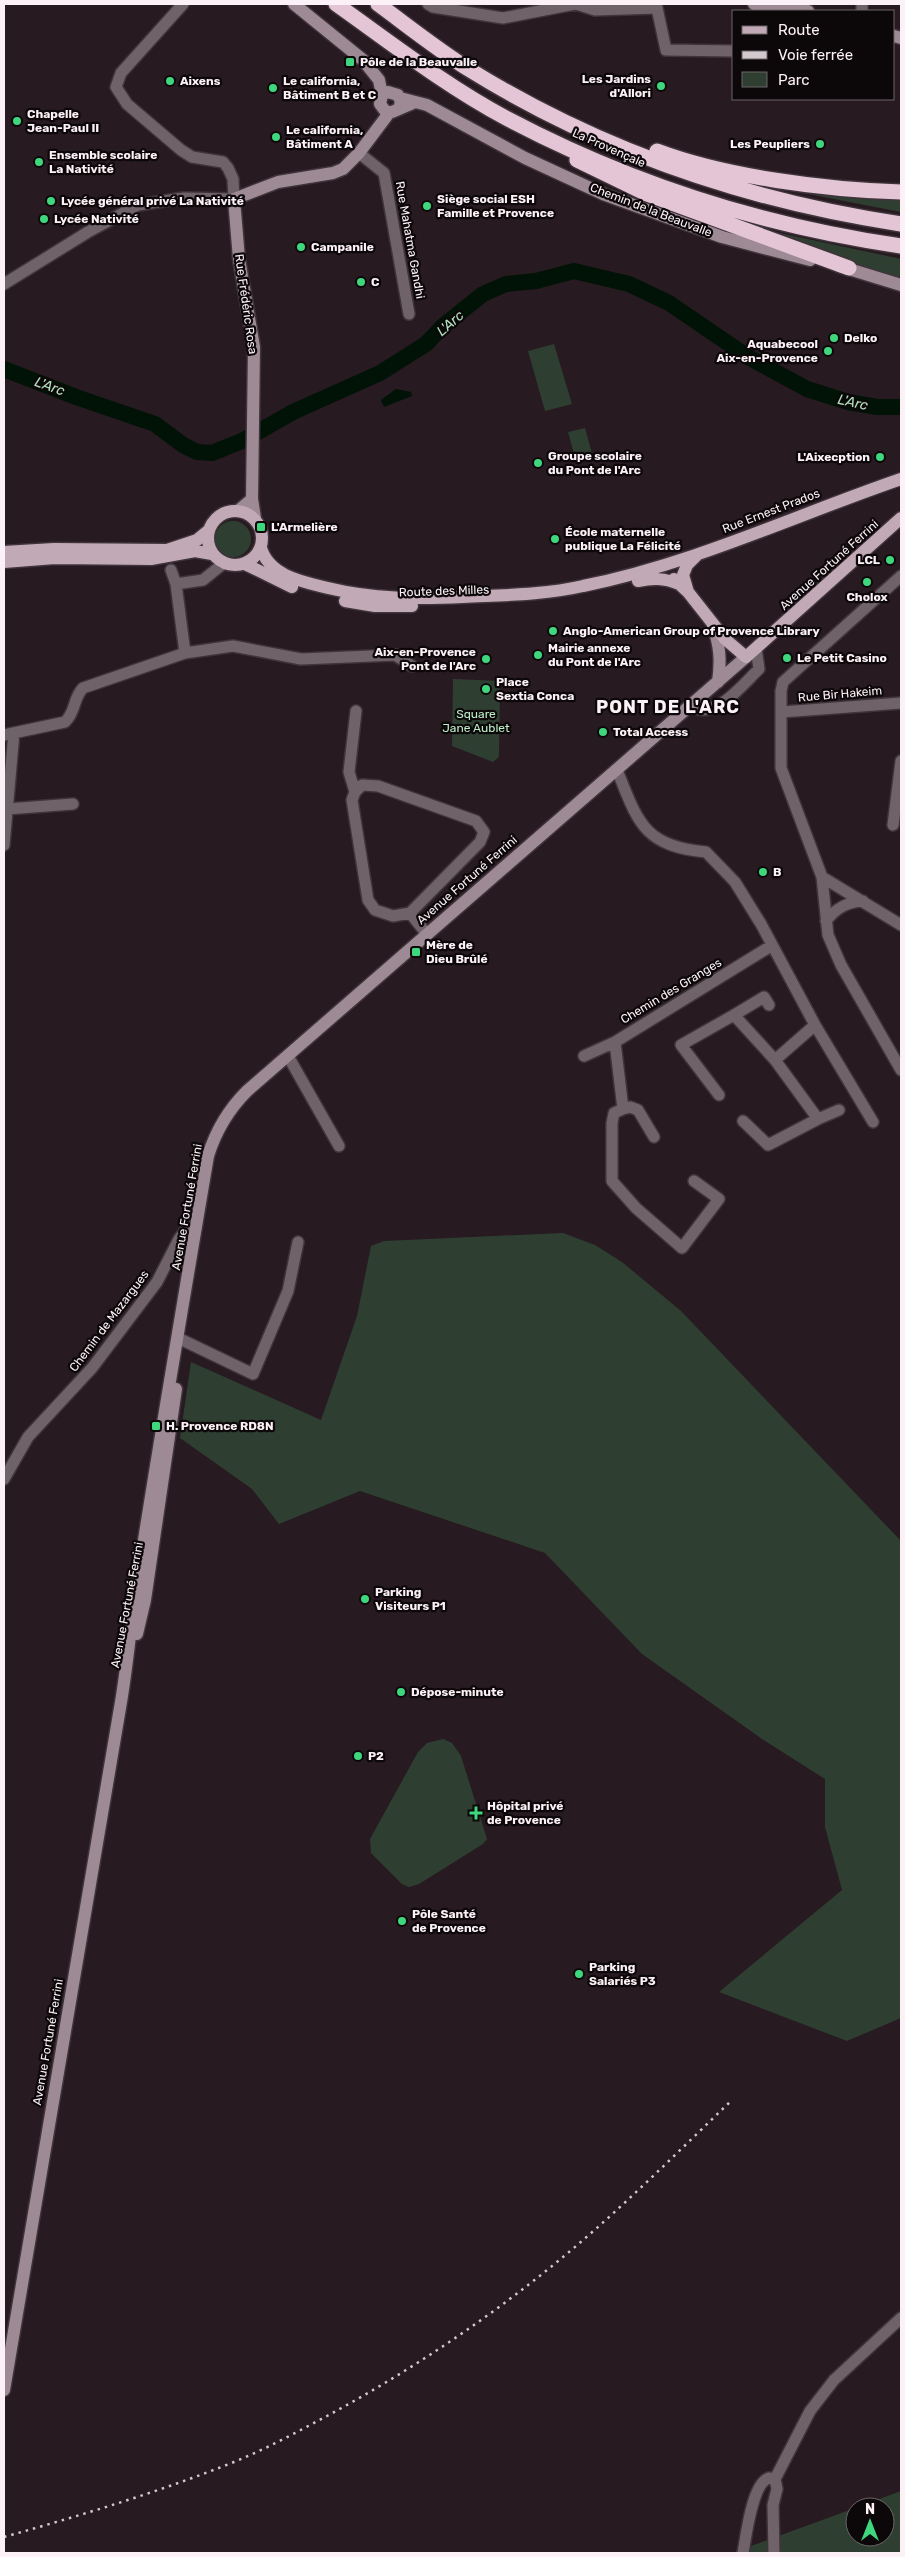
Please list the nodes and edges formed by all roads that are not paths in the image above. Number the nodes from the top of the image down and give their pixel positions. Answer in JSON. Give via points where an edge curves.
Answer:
{"nodes":[{"id":1,"x":183,"y":4,"type":"edge"},
{"id":2,"x":294,"y":4,"type":"edge"},
{"id":3,"x":336,"y":4,"type":"edge"},
{"id":4,"x":378,"y":4,"type":"edge"},
{"id":5,"x":428,"y":4,"type":"edge"},
{"id":6,"x":576,"y":4,"type":"edge"},
{"id":7,"x":754,"y":4,"type":"edge"},
{"id":8,"x":783,"y":4,"type":"edge"},
{"id":9,"x":775,"y":10,"type":"edge"},
{"id":10,"x":804,"y":10,"type":"edge"},
{"id":11,"x":732,"y":52,"type":"edge"},
{"id":12,"x":470,"y":70,"type":"junction"},
{"id":13,"x":384,"y":91,"type":"junction"},
{"id":14,"x":391,"y":110,"type":"junction"},
{"id":15,"x":505,"y":117,"type":"junction"},
{"id":16,"x":359,"y":153,"type":"junction"},
{"id":17,"x":901,"y":192,"type":"edge"},
{"id":18,"x":234,"y":199,"type":"junction"},
{"id":19,"x":901,"y":224,"type":"edge"},
{"id":20,"x":901,"y":247,"type":"edge"},
{"id":21,"x":849,"y":268,"type":"junction"},
{"id":22,"x":4,"y":284,"type":"edge"},
{"id":23,"x":901,"y":285,"type":"edge"},
{"id":24,"x":409,"y":314,"type":"dead end"},
{"id":25,"x":901,"y":479,"type":"edge"},
{"id":26,"x":253,"y":495,"type":"junction"},
{"id":27,"x":239,"y":510,"type":"junction"},
{"id":28,"x":255,"y":518,"type":"junction"},
{"id":29,"x":901,"y":518,"type":"edge"},
{"id":30,"x":208,"y":531,"type":"junction"},
{"id":31,"x":261,"y":548,"type":"junction"},
{"id":32,"x":4,"y":552,"type":"edge"},
{"id":33,"x":699,"y":554,"type":"junction"},
{"id":34,"x":4,"y":562,"type":"edge"},
{"id":35,"x":218,"y":562,"type":"junction"},
{"id":36,"x":245,"y":564,"type":"junction"},
{"id":37,"x":171,"y":570,"type":"dead end"},
{"id":38,"x":650,"y":574,"type":"junction"},
{"id":39,"x":901,"y":576,"type":"edge"},
{"id":40,"x":176,"y":584,"type":"junction"},
{"id":41,"x":683,"y":588,"type":"junction"},
{"id":42,"x":437,"y":602,"type":"junction"},
{"id":43,"x":710,"y":620,"type":"junction"},
{"id":44,"x":756,"y":648,"type":"junction"},
{"id":45,"x":185,"y":653,"type":"junction"},
{"id":46,"x":746,"y":657,"type":"junction"},
{"id":47,"x":412,"y":666,"type":"dead end"},
{"id":48,"x":718,"y":682,"type":"junction"},
{"id":49,"x":901,"y":703,"type":"edge"},
{"id":50,"x":692,"y":706,"type":"junction"},
{"id":51,"x":356,"y":711,"type":"dead end"},
{"id":52,"x":782,"y":712,"type":"junction"},
{"id":53,"x":9,"y":734,"type":"edge"},
{"id":54,"x":901,"y":761,"type":"edge"},
{"id":55,"x":616,"y":770,"type":"junction"},
{"id":56,"x":354,"y":792,"type":"junction"},
{"id":57,"x":73,"y":804,"type":"dead end"},
{"id":58,"x":7,"y":809,"type":"junction"},
{"id":59,"x":893,"y":826,"type":"dead end"},
{"id":60,"x":4,"y":845,"type":"edge"},
{"id":61,"x":822,"y":877,"type":"junction"},
{"id":62,"x":863,"y":901,"type":"junction"},
{"id":63,"x":410,"y":913,"type":"junction"},
{"id":64,"x":826,"y":921,"type":"junction"},
{"id":65,"x":901,"y":925,"type":"edge"},
{"id":66,"x":426,"y":933,"type":"junction"},
{"id":67,"x":771,"y":946,"type":"junction"},
{"id":68,"x":769,"y":1005,"type":"dead end"},
{"id":69,"x":734,"y":1015,"type":"junction"},
{"id":70,"x":815,"y":1025,"type":"junction"},
{"id":71,"x":615,"y":1042,"type":"junction"},
{"id":72,"x":288,"y":1056,"type":"junction"},
{"id":73,"x":584,"y":1056,"type":"dead end"},
{"id":74,"x":775,"y":1060,"type":"junction"},
{"id":75,"x":901,"y":1070,"type":"edge"},
{"id":76,"x":718,"y":1094,"type":"dead end"},
{"id":77,"x":623,"y":1109,"type":"junction"},
{"id":78,"x":839,"y":1110,"type":"dead end"},
{"id":79,"x":818,"y":1119,"type":"junction"},
{"id":80,"x":743,"y":1121,"type":"dead end"},
{"id":81,"x":873,"y":1122,"type":"dead end"},
{"id":82,"x":654,"y":1137,"type":"dead end"},
{"id":83,"x":339,"y":1146,"type":"dead end"},
{"id":84,"x":694,"y":1181,"type":"dead end"},
{"id":85,"x":196,"y":1228,"type":"junction"},
{"id":86,"x":298,"y":1242,"type":"dead end"},
{"id":87,"x":178,"y":1338,"type":"junction"},
{"id":88,"x":4,"y":1479,"type":"edge"},
{"id":89,"x":901,"y":2318,"type":"edge"},
{"id":90,"x":4,"y":2390,"type":"edge"},
{"id":91,"x":775,"y":2479,"type":"junction"},
{"id":92,"x":743,"y":2553,"type":"edge"},
{"id":93,"x":774,"y":2553,"type":"edge"}],
"edges":[{"from":1,"to":18,"type":"street","via":[[121,73],[116,88],[126,104],[181,150],[192,157],[223,162],[233,179]]},
{"from":2,"to":13,"type":"main road","via":[[363,60]]},
{"from":3,"to":15,"type":"highway","name":"La Provençale"},
{"from":4,"to":12,"type":"highway","name":"La Provençale"},
{"from":5,"to":6,"type":"street","via":[[503,18]]},
{"from":6,"to":11,"type":"street","via":[[595,10],[657,8],[666,50]]},
{"from":7,"to":9,"type":"main road"},
{"from":8,"to":10,"type":"main road"},
{"from":12,"to":17,"type":"highway","via":[[582,121],[689,162],[807,184]]},
{"from":12,"to":19,"type":"highway","name":"La Provençale","via":[[582,131],[683,171],[749,192]]},
{"from":13,"to":14,"type":"main road","via":[[380,104]]},
{"from":13,"to":14,"type":"main road","via":[[396,93]]},
{"from":14,"to":16,"type":"main road"},
{"from":14,"to":21,"type":"main road","name":"Chemin de la Beauvalle","via":[[413,103],[427,105],[525,158],[603,194],[722,237]]},
{"from":15,"to":20,"type":"highway","name":"La Provençale","via":[[668,189],[760,217]]},
{"from":15,"to":21,"type":"highway","via":[[603,175]]},
{"from":16,"to":18,"type":"main road","via":[[343,169],[333,173],[278,182]]},
{"from":16,"to":24,"type":"street","name":"Rue Mahatma Gandhi","via":[[384,173]]},
{"from":18,"to":22,"type":"street","via":[[184,198],[138,205]]},
{"from":18,"to":26,"type":"main road","name":"Rue Frédéric Rosa","via":[[239,259],[254,347]]},
{"from":21,"to":23,"type":"main road","name":"Chemin de la Beauvalle"},
{"from":25,"to":33,"type":"main road","name":"Rue Ernest Prados"},
{"from":26,"to":27,"type":"main road"},
{"from":26,"to":28,"type":"main road","name":"Rue Frédéric Rosa"},
{"from":27,"to":28,"type":"main road"},
{"from":27,"to":30,"type":"main road","via":[[220,515]]},
{"from":28,"to":31,"type":"main road","via":[[263,537]]},
{"from":29,"to":44,"type":"main road","name":"Avenue Fortuné Ferrini"},
{"from":30,"to":32,"type":"main road","via":[[197,540],[168,550]]},
{"from":30,"to":35,"type":"main road","via":[[208,543]]},
{"from":31,"to":36,"type":"main road"},
{"from":31,"to":42,"type":"main road","name":"Route des Milles","via":[[264,558],[273,567],[298,581],[375,597]]},
{"from":33,"to":38,"type":"main road","name":"Rue Ernest Prados"},
{"from":33,"to":41,"type":"main road","via":[[687,565]]},
{"from":34,"to":35,"type":"main road","via":[[55,558],[151,559],[195,551]]},
{"from":35,"to":36,"type":"main road","via":[[235,566]]},
{"from":35,"to":40,"type":"street","via":[[204,580]]},
{"from":36,"to":42,"type":"main road","name":"Route des Milles","via":[[296,588],[340,600],[375,606]]},
{"from":37,"to":40,"type":"street"},
{"from":38,"to":41,"type":"main road","via":[[669,575]]},
{"from":38,"to":42,"type":"main road","name":"Route des Milles","via":[[585,592],[527,600]]},
{"from":39,"to":52,"type":"street","via":[[783,682]]},
{"from":40,"to":45,"type":"street"},
{"from":41,"to":43,"type":"main road"},
{"from":43,"to":46,"type":"main road"},
{"from":43,"to":48,"type":"main road","via":[[720,649]]},
{"from":44,"to":46,"type":"main road","name":"Avenue Fortuné Ferrini"},
{"from":44,"to":50,"type":"street","via":[[759,669],[725,701],[711,710]]},
{"from":45,"to":47,"type":"street","via":[[233,646],[300,659],[395,656]]},
{"from":45,"to":53,"type":"street","via":[[83,688],[77,694],[72,716],[65,722]]},
{"from":46,"to":48,"type":"main road","name":"Avenue Fortuné Ferrini"},
{"from":48,"to":50,"type":"main road","name":"Avenue Fortuné Ferrini"},
{"from":49,"to":52,"type":"street","name":"Rue Bir Hakeim"},
{"from":50,"to":55,"type":"main road","name":"Avenue Fortuné Ferrini"},
{"from":51,"to":56,"type":"street","via":[[349,772]]},
{"from":52,"to":61,"type":"street","via":[[781,768]]},
{"from":53,"to":58,"type":"street"},
{"from":54,"to":59,"type":"street"},
{"from":55,"to":66,"type":"main road","name":"Avenue Fortuné Ferrini"},
{"from":55,"to":67,"type":"street","via":[[636,817],[653,836],[685,850],[706,852],[735,882]]},
{"from":56,"to":63,"type":"street","via":[[352,800],[368,900],[375,910],[393,916]]},
{"from":56,"to":63,"type":"street","via":[[362,785],[378,786],[476,821],[484,832],[480,842]]},
{"from":57,"to":58,"type":"street"},
{"from":58,"to":60,"type":"street"},
{"from":61,"to":62,"type":"street"},
{"from":61,"to":64,"type":"street"},
{"from":62,"to":64,"type":"street","via":[[851,902],[833,912]]},
{"from":62,"to":65,"type":"street"},
{"from":63,"to":66,"type":"street"},
{"from":64,"to":75,"type":"street","via":[[828,935],[841,964]]},
{"from":66,"to":72,"type":"main road","name":"Avenue Fortuné Ferrini"},
{"from":67,"to":70,"type":"street"},
{"from":67,"to":71,"type":"street","name":"Chemin des Granges"},
{"from":68,"to":69,"type":"street","via":[[764,997]]},
{"from":69,"to":74,"type":"street"},
{"from":69,"to":76,"type":"street","via":[[681,1045]]},
{"from":70,"to":74,"type":"street"},
{"from":70,"to":81,"type":"street"},
{"from":71,"to":73,"type":"street","name":"Chemin des Granges"},
{"from":71,"to":77,"type":"street"},
{"from":72,"to":83,"type":"street"},
{"from":72,"to":85,"type":"main road","name":"Avenue Fortuné Ferrini","via":[[236,1102],[221,1124],[208,1156]]},
{"from":74,"to":79,"type":"street"},
{"from":77,"to":82,"type":"street","via":[[638,1110]]},
{"from":77,"to":84,"type":"street","via":[[614,1113],[612,1123],[612,1181],[636,1208],[682,1248],[719,1199]]},
{"from":78,"to":79,"type":"street"},
{"from":79,"to":80,"type":"street","via":[[768,1145]]},
{"from":85,"to":87,"type":"main road","name":"Avenue Fortuné Ferrini"},
{"from":85,"to":88,"type":"street","name":"Chemin de Mazargues","via":[[185,1231],[157,1282],[92,1368],[28,1436]]},
{"from":86,"to":87,"type":"street","via":[[288,1291],[253,1374]]},
{"from":87,"to":90,"type":"main road","name":"Avenue Fortuné Ferrini","via":[[172,1427],[149,1572],[122,1699]]},
{"from":89,"to":91,"type":"street","via":[[834,2380],[810,2411]]},
{"from":91,"to":92,"type":"street","via":[[765,2479],[759,2488]]},
{"from":91,"to":93,"type":"street"}]}
